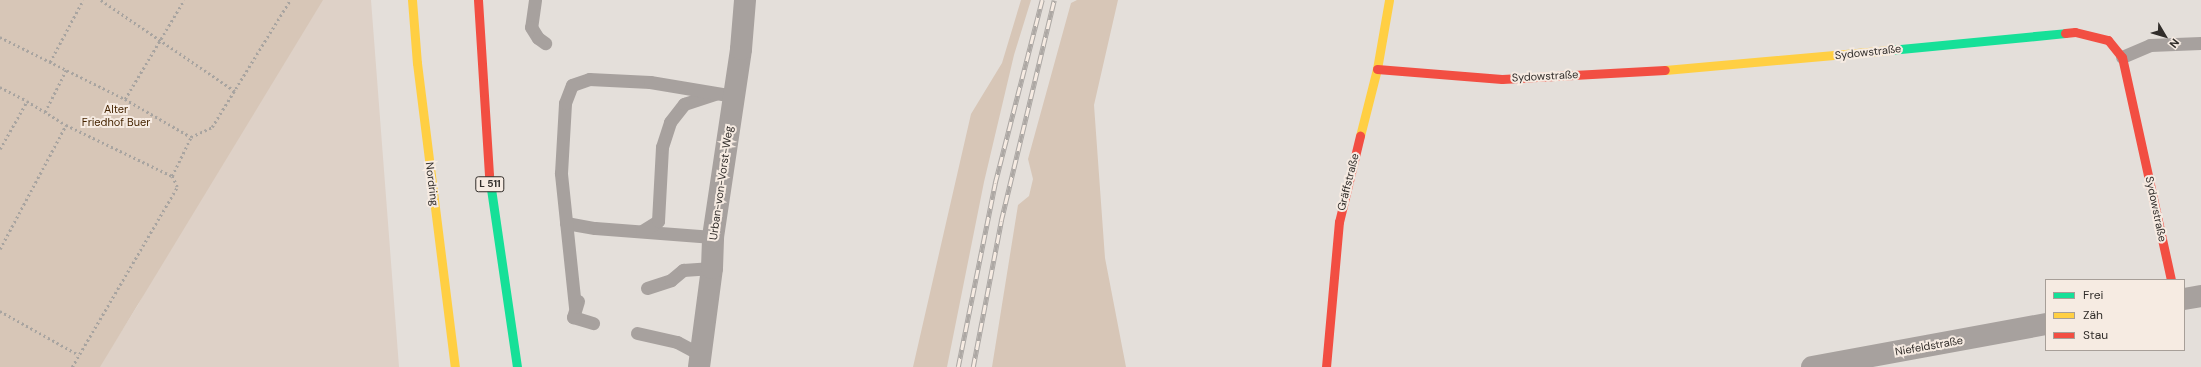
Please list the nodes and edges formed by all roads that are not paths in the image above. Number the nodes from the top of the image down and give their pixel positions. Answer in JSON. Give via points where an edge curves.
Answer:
{"nodes":[{"id":1,"x":412,"y":0,"type":"edge"},
{"id":2,"x":478,"y":0,"type":"edge"},
{"id":3,"x":535,"y":0,"type":"edge"},
{"id":4,"x":745,"y":0,"type":"edge"},
{"id":5,"x":1389,"y":0,"type":"edge"},
{"id":6,"x":546,"y":43,"type":"dead end"},
{"id":7,"x":2201,"y":43,"type":"edge"},
{"id":8,"x":2122,"y":57,"type":"junction"},
{"id":9,"x":1377,"y":69,"type":"junction"},
{"id":10,"x":725,"y":95,"type":"junction"},
{"id":11,"x":566,"y":222,"type":"junction"},
{"id":12,"x":642,"y":231,"type":"junction"},
{"id":13,"x":713,"y":238,"type":"junction"},
{"id":14,"x":712,"y":268,"type":"junction"},
{"id":15,"x":2171,"y":279,"type":"edge"},
{"id":16,"x":647,"y":288,"type":"dead end"},
{"id":17,"x":2201,"y":296,"type":"edge"},
{"id":18,"x":2185,"y":299,"type":"edge"},
{"id":19,"x":593,"y":323,"type":"dead end"},
{"id":20,"x":2045,"y":324,"type":"edge"},
{"id":21,"x":637,"y":333,"type":"dead end"},
{"id":22,"x":700,"y":361,"type":"edge"},
{"id":23,"x":455,"y":367,"type":"edge"},
{"id":24,"x":517,"y":367,"type":"edge"},
{"id":25,"x":1326,"y":367,"type":"edge"},
{"id":26,"x":1812,"y":367,"type":"edge"}],
"edges":[{"from":1,"to":23,"type":"street","name":"Nordring"},
{"from":2,"to":24,"type":"street","number":"L 511","via":[[486,156]]},
{"from":3,"to":6,"type":"lane","via":[[531,27],[538,38]]},
{"from":4,"to":10,"type":"street","name":"Urban-von-Vorst-Weg"},
{"from":5,"to":9,"type":"street","name":"Gräffstraße"},
{"from":7,"to":8,"type":"lane","via":[[2150,45]]},
{"from":8,"to":9,"type":"street","name":"Sydowstraße","via":[[2108,40],[2075,32],[1728,66],[1502,79]]},
{"from":8,"to":15,"type":"street","name":"Sydowstraße"},
{"from":9,"to":25,"type":"street","name":"Gräffstraße","via":[[1339,222]]},
{"from":10,"to":11,"type":"lane","via":[[650,82],[589,79],[572,85],[564,103],[561,173]]},
{"from":10,"to":12,"type":"lane","via":[[684,104],[670,122],[662,147],[658,221]]},
{"from":10,"to":13,"type":"street","name":"Urban-von-Vorst-Weg"},
{"from":11,"to":12,"type":"lane"},
{"from":11,"to":19,"type":"lane","via":[[576,303],[573,317]]},
{"from":12,"to":13,"type":"lane"},
{"from":13,"to":14,"type":"street","name":"Urban-von-Vorst-Weg"},
{"from":14,"to":16,"type":"lane","via":[[683,270],[671,280]]},
{"from":14,"to":22,"type":"street","name":"Urban-von-Vorst-Weg"},
{"from":17,"to":18,"type":"street"},
{"from":20,"to":26,"type":"street","name":"Niefeldstraße"},
{"from":21,"to":22,"type":"lane","via":[[677,342]]}]}
